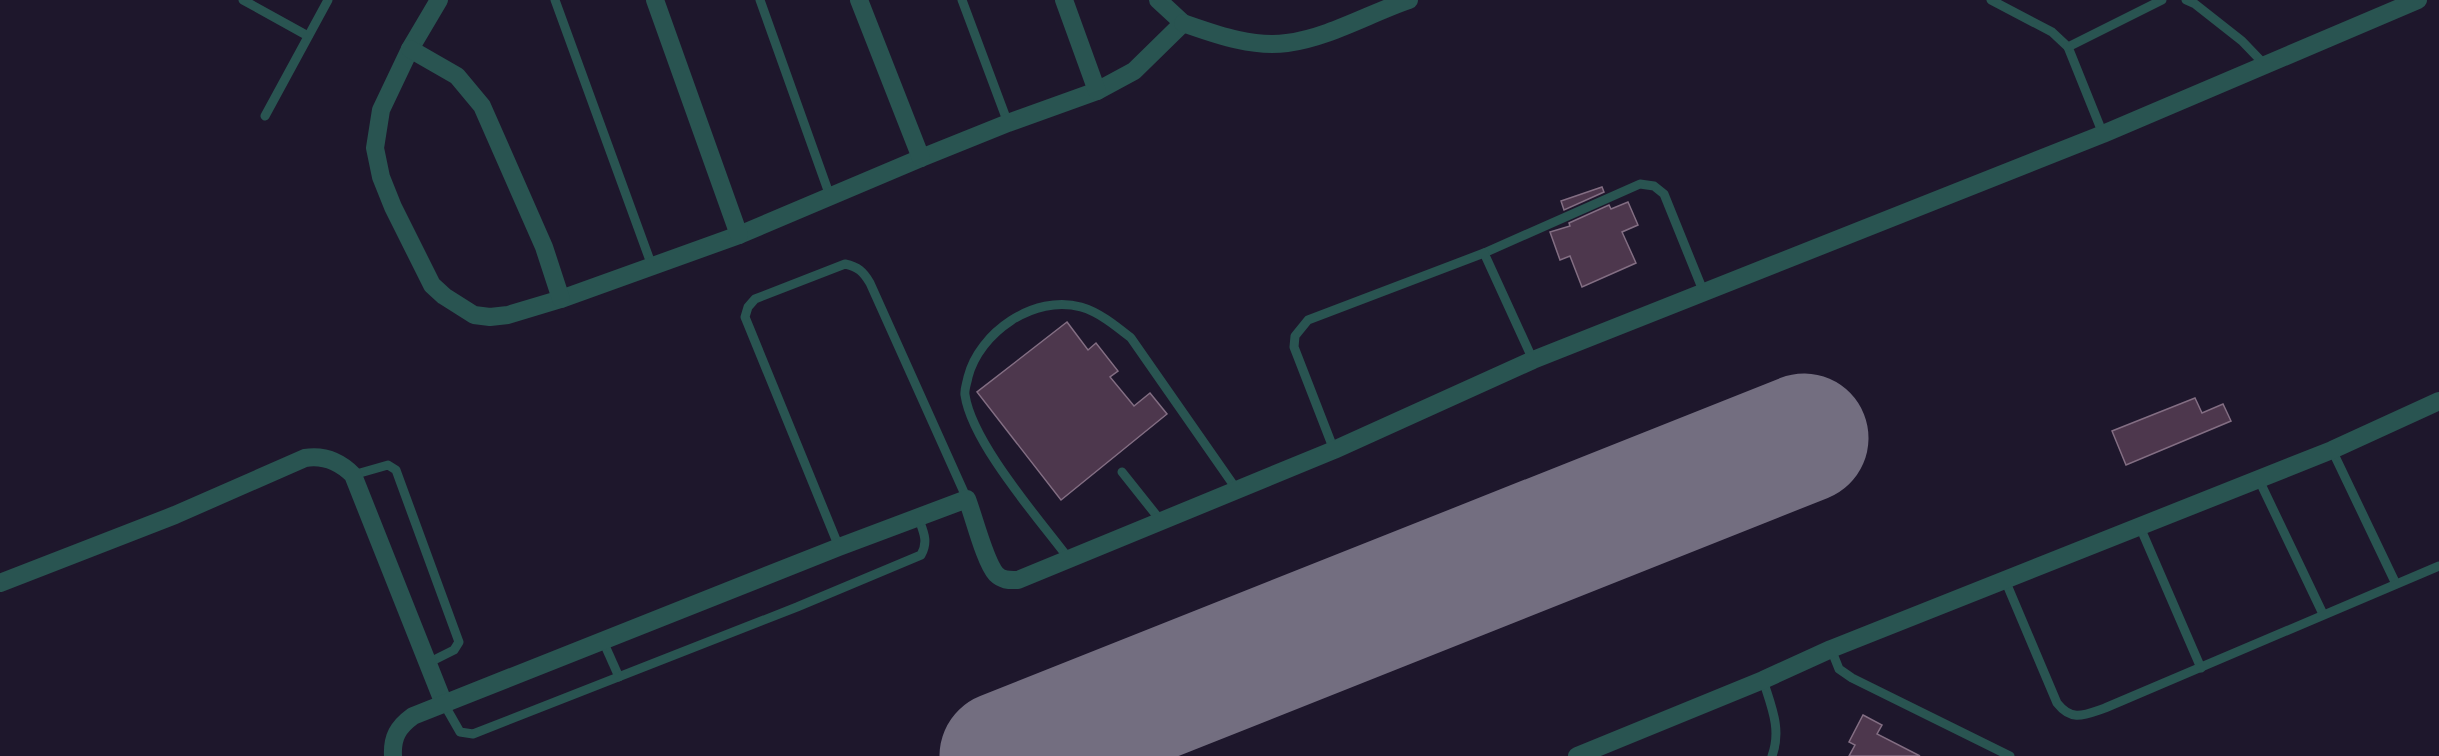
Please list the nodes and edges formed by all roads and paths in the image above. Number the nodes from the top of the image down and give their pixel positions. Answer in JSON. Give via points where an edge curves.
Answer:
{"nodes":[{"id":1,"x":243,"y":0,"type":"edge"},
{"id":2,"x":328,"y":0,"type":"edge"},
{"id":3,"x":439,"y":0,"type":"edge"},
{"id":4,"x":555,"y":0,"type":"edge"},
{"id":5,"x":655,"y":0,"type":"edge"},
{"id":6,"x":760,"y":0,"type":"edge"},
{"id":7,"x":859,"y":0,"type":"edge"},
{"id":8,"x":962,"y":0,"type":"edge"},
{"id":9,"x":1064,"y":0,"type":"edge"},
{"id":10,"x":1158,"y":0,"type":"edge"},
{"id":11,"x":1991,"y":0,"type":"edge"},
{"id":12,"x":2162,"y":0,"type":"edge"},
{"id":13,"x":2186,"y":0,"type":"edge"},
{"id":14,"x":2418,"y":0,"type":"edge"},
{"id":15,"x":1405,"y":1,"type":"edge"},
{"id":16,"x":1183,"y":23,"type":"junction"},
{"id":17,"x":308,"y":36,"type":"junction"},
{"id":18,"x":2068,"y":47,"type":"junction"},
{"id":19,"x":410,"y":49,"type":"junction"},
{"id":20,"x":2266,"y":66,"type":"junction"},
{"id":21,"x":1097,"y":91,"type":"junction"},
{"id":22,"x":265,"y":116,"type":"dead end"},
{"id":23,"x":1008,"y":123,"type":"junction"},
{"id":24,"x":2103,"y":134,"type":"junction"},
{"id":25,"x":921,"y":158,"type":"junction"},
{"id":26,"x":830,"y":196,"type":"junction"},
{"id":27,"x":739,"y":235,"type":"junction"},
{"id":28,"x":1484,"y":253,"type":"junction"},
{"id":29,"x":652,"y":266,"type":"junction"},
{"id":30,"x":1704,"y":293,"type":"junction"},
{"id":31,"x":561,"y":299,"type":"junction"},
{"id":32,"x":1533,"y":360,"type":"junction"},
{"id":33,"x":2439,"y":401,"type":"edge"},
{"id":34,"x":1334,"y":450,"type":"junction"},
{"id":35,"x":2332,"y":450,"type":"junction"},
{"id":36,"x":1122,"y":472,"type":"dead end"},
{"id":37,"x":353,"y":475,"type":"junction"},
{"id":38,"x":2259,"y":480,"type":"junction"},
{"id":39,"x":1237,"y":490,"type":"junction"},
{"id":40,"x":967,"y":499,"type":"junction"},
{"id":41,"x":918,"y":517,"type":"junction"},
{"id":42,"x":1161,"y":521,"type":"junction"},
{"id":43,"x":2140,"y":527,"type":"junction"},
{"id":44,"x":839,"y":547,"type":"junction"},
{"id":45,"x":1069,"y":559,"type":"junction"},
{"id":46,"x":2439,"y":566,"type":"edge"},
{"id":47,"x":2005,"y":580,"type":"junction"},
{"id":48,"x":0,"y":583,"type":"edge"},
{"id":49,"x":2396,"y":584,"type":"junction"},
{"id":50,"x":2323,"y":614,"type":"junction"},
{"id":51,"x":603,"y":641,"type":"junction"},
{"id":52,"x":1831,"y":649,"type":"junction"},
{"id":53,"x":428,"y":663,"type":"junction"},
{"id":54,"x":2200,"y":668,"type":"junction"},
{"id":55,"x":619,"y":677,"type":"junction"},
{"id":56,"x":1763,"y":680,"type":"junction"},
{"id":57,"x":444,"y":704,"type":"junction"},
{"id":58,"x":393,"y":756,"type":"edge"},
{"id":59,"x":1576,"y":756,"type":"edge"},
{"id":60,"x":1772,"y":756,"type":"edge"},
{"id":61,"x":2010,"y":756,"type":"edge"}],
"edges":[{"from":1,"to":17,"type":"lane"},
{"from":2,"to":17,"type":"lane"},
{"from":3,"to":19,"type":"street"},
{"from":4,"to":29,"type":"lane"},
{"from":5,"to":27,"type":"street"},
{"from":6,"to":26,"type":"lane"},
{"from":7,"to":25,"type":"street"},
{"from":8,"to":23,"type":"lane"},
{"from":9,"to":21,"type":"street"},
{"from":10,"to":16,"type":"street"},
{"from":11,"to":18,"type":"lane","via":[[2052,32]]},
{"from":12,"to":18,"type":"lane"},
{"from":13,"to":20,"type":"lane","via":[[2242,41]]},
{"from":14,"to":20,"type":"street"},
{"from":15,"to":16,"type":"street","via":[[1316,37],[1284,43],[1220,36]]},
{"from":16,"to":21,"type":"street","via":[[1134,71]]},
{"from":17,"to":22,"type":"lane"},
{"from":18,"to":24,"type":"lane"},
{"from":19,"to":31,"type":"street","via":[[458,76],[482,106],[544,247]]},
{"from":19,"to":31,"type":"street","via":[[381,110],[375,148],[393,207],[432,285],[474,315],[490,317]]},
{"from":20,"to":24,"type":"street"},
{"from":21,"to":23,"type":"street"},
{"from":23,"to":25,"type":"street"},
{"from":24,"to":30,"type":"street"},
{"from":25,"to":26,"type":"street"},
{"from":26,"to":27,"type":"street"},
{"from":27,"to":29,"type":"street"},
{"from":28,"to":30,"type":"lane","via":[[1640,184],[1654,186],[1664,194]]},
{"from":28,"to":32,"type":"lane"},
{"from":28,"to":34,"type":"lane","via":[[1301,326],[1294,347]]},
{"from":29,"to":31,"type":"street"},
{"from":30,"to":32,"type":"street"},
{"from":32,"to":34,"type":"street"},
{"from":33,"to":35,"type":"street"},
{"from":34,"to":39,"type":"street"},
{"from":35,"to":38,"type":"street"},
{"from":35,"to":49,"type":"lane"},
{"from":36,"to":42,"type":"lane"},
{"from":37,"to":48,"type":"street","via":[[328,460],[305,458],[175,515]]},
{"from":37,"to":53,"type":"street"},
{"from":37,"to":53,"type":"lane","via":[[387,465],[396,470],[459,642],[454,650]]},
{"from":38,"to":43,"type":"street"},
{"from":38,"to":50,"type":"lane"},
{"from":39,"to":42,"type":"street"},
{"from":39,"to":45,"type":"lane","via":[[1131,338],[1108,320],[1081,307],[1054,304],[1035,310],[1002,326],[986,342],[975,357],[964,393],[979,435]]},
{"from":40,"to":41,"type":"street"},
{"from":40,"to":44,"type":"lane","via":[[870,283],[864,273],[845,264],[756,299],[747,307],[745,317]]},
{"from":40,"to":45,"type":"street","via":[[990,563],[996,574],[1006,580],[1018,580]]},
{"from":41,"to":44,"type":"street"},
{"from":41,"to":55,"type":"lane","via":[[926,537],[921,555]]},
{"from":42,"to":45,"type":"street"},
{"from":43,"to":47,"type":"street"},
{"from":43,"to":54,"type":"lane"},
{"from":44,"to":51,"type":"street"},
{"from":46,"to":49,"type":"lane"},
{"from":47,"to":52,"type":"street"},
{"from":47,"to":54,"type":"lane","via":[[2065,714],[2090,713]]},
{"from":49,"to":50,"type":"lane"},
{"from":50,"to":54,"type":"lane"},
{"from":51,"to":55,"type":"lane"},
{"from":51,"to":57,"type":"street"},
{"from":52,"to":56,"type":"street"},
{"from":52,"to":61,"type":"lane","via":[[1839,669],[1852,678]]},
{"from":53,"to":57,"type":"street"},
{"from":55,"to":57,"type":"lane","via":[[473,734],[460,732]]},
{"from":56,"to":59,"type":"street"},
{"from":56,"to":60,"type":"lane","via":[[1777,724]]},
{"from":57,"to":58,"type":"street","via":[[413,716],[399,727],[392,744]]}]}
